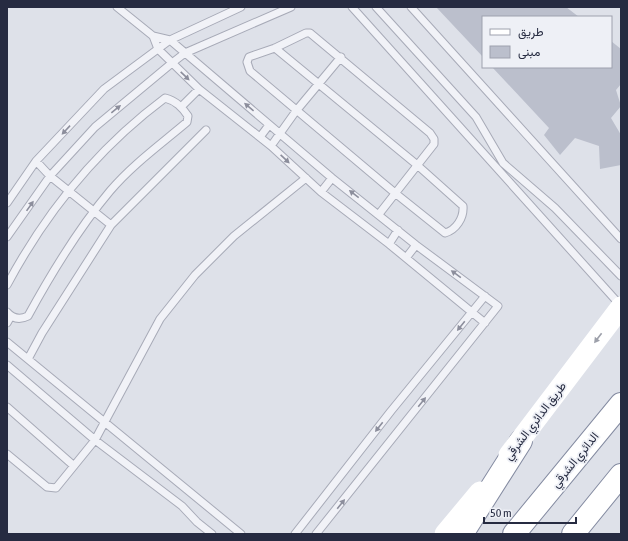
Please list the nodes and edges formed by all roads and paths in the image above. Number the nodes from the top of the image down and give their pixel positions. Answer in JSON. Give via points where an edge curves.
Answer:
{"nodes":[{"id":1,"x":117,"y":7,"type":"edge"},
{"id":2,"x":241,"y":7,"type":"edge"},
{"id":3,"x":291,"y":7,"type":"edge"},
{"id":4,"x":352,"y":7,"type":"edge"},
{"id":5,"x":376,"y":7,"type":"edge"},
{"id":6,"x":411,"y":7,"type":"edge"},
{"id":7,"x":153,"y":36,"type":"junction"},
{"id":8,"x":170,"y":40,"type":"junction"},
{"id":9,"x":275,"y":48,"type":"junction"},
{"id":10,"x":158,"y":49,"type":"junction"},
{"id":11,"x":185,"y":53,"type":"junction"},
{"id":12,"x":341,"y":57,"type":"junction"},
{"id":13,"x":172,"y":63,"type":"junction"},
{"id":14,"x":318,"y":83,"type":"junction"},
{"id":15,"x":199,"y":89,"type":"junction"},
{"id":16,"x":182,"y":107,"type":"junction"},
{"id":17,"x":296,"y":111,"type":"junction"},
{"id":18,"x":269,"y":125,"type":"junction"},
{"id":19,"x":206,"y":130,"type":"dead end"},
{"id":20,"x":280,"y":133,"type":"junction"},
{"id":21,"x":260,"y":137,"type":"junction"},
{"id":22,"x":271,"y":146,"type":"junction"},
{"id":23,"x":36,"y":161,"type":"junction"},
{"id":24,"x":416,"y":164,"type":"junction"},
{"id":25,"x":50,"y":176,"type":"junction"},
{"id":26,"x":306,"y":178,"type":"junction"},
{"id":27,"x":332,"y":178,"type":"junction"},
{"id":28,"x":69,"y":191,"type":"junction"},
{"id":29,"x":322,"y":192,"type":"junction"},
{"id":30,"x":395,"y":194,"type":"junction"},
{"id":31,"x":7,"y":204,"type":"edge"},
{"id":32,"x":94,"y":212,"type":"junction"},
{"id":33,"x":379,"y":214,"type":"junction"},
{"id":34,"x":111,"y":225,"type":"junction"},
{"id":35,"x":398,"y":230,"type":"junction"},
{"id":36,"x":7,"y":238,"type":"edge"},
{"id":37,"x":621,"y":239,"type":"edge"},
{"id":38,"x":389,"y":244,"type":"junction"},
{"id":39,"x":416,"y":245,"type":"junction"},
{"id":40,"x":406,"y":258,"type":"junction"},
{"id":41,"x":621,"y":276,"type":"edge"},
{"id":42,"x":7,"y":285,"type":"edge"},
{"id":43,"x":486,"y":296,"type":"junction"},
{"id":44,"x":621,"y":306,"type":"edge"},
{"id":45,"x":472,"y":312,"type":"junction"},
{"id":46,"x":9,"y":314,"type":"edge"},
{"id":47,"x":485,"y":323,"type":"junction"},
{"id":48,"x":7,"y":324,"type":"edge"},
{"id":49,"x":7,"y":342,"type":"edge"},
{"id":50,"x":28,"y":359,"type":"junction"},
{"id":51,"x":7,"y":365,"type":"edge"},
{"id":52,"x":621,"y":404,"type":"edge"},
{"id":53,"x":7,"y":407,"type":"edge"},
{"id":54,"x":106,"y":422,"type":"junction"},
{"id":55,"x":95,"y":440,"type":"junction"},
{"id":56,"x":521,"y":441,"type":"junction"},
{"id":57,"x":7,"y":454,"type":"edge"},
{"id":58,"x":74,"y":466,"type":"junction"},
{"id":59,"x":621,"y":475,"type":"edge"},
{"id":60,"x":212,"y":534,"type":"edge"},
{"id":61,"x":241,"y":534,"type":"edge"},
{"id":62,"x":295,"y":534,"type":"edge"},
{"id":63,"x":316,"y":534,"type":"edge"},
{"id":64,"x":445,"y":534,"type":"edge"},
{"id":65,"x":462,"y":534,"type":"edge"},
{"id":66,"x":514,"y":534,"type":"edge"},
{"id":67,"x":573,"y":534,"type":"edge"}],
"edges":[{"from":1,"to":7,"type":"lane"},
{"from":2,"to":8,"type":"lane"},
{"from":3,"to":11,"type":"lane"},
{"from":4,"to":44,"type":"lane"},
{"from":5,"to":41,"type":"lane","via":[[476,117],[504,163],[555,208]]},
{"from":6,"to":37,"type":"lane"},
{"from":7,"to":8,"type":"lane"},
{"from":7,"to":10,"type":"lane"},
{"from":8,"to":10,"type":"lane"},
{"from":8,"to":11,"type":"lane"},
{"from":9,"to":12,"type":"lane","via":[[310,33]]},
{"from":9,"to":14,"type":"lane"},
{"from":9,"to":17,"type":"lane","via":[[253,54],[247,62],[250,71]]},
{"from":10,"to":13,"type":"lane"},
{"from":10,"to":23,"type":"lane","one_way":true,"via":[[104,89]]},
{"from":11,"to":13,"type":"lane"},
{"from":18,"to":11,"type":"lane","one_way":true},
{"from":12,"to":14,"type":"lane"},
{"from":12,"to":24,"type":"lane","via":[[430,133],[434,144]]},
{"from":13,"to":15,"type":"lane","one_way":true},
{"from":25,"to":13,"type":"lane","one_way":true,"via":[[95,127]]},
{"from":14,"to":17,"type":"lane"},
{"from":14,"to":24,"type":"lane"},
{"from":15,"to":16,"type":"lane"},
{"from":15,"to":21,"type":"lane"},
{"from":16,"to":28,"type":"lane","via":[[171,99],[165,98],[159,102],[119,136]]},
{"from":16,"to":32,"type":"lane","via":[[188,116],[187,122],[111,190]]},
{"from":17,"to":20,"type":"lane"},
{"from":17,"to":30,"type":"lane"},
{"from":18,"to":20,"type":"lane"},
{"from":18,"to":21,"type":"lane"},
{"from":19,"to":34,"type":"lane"},
{"from":20,"to":22,"type":"lane"},
{"from":20,"to":27,"type":"lane"},
{"from":21,"to":22,"type":"lane"},
{"from":22,"to":26,"type":"lane","one_way":true},
{"from":23,"to":25,"type":"lane"},
{"from":23,"to":31,"type":"lane"},
{"from":24,"to":30,"type":"lane"},
{"from":24,"to":30,"type":"lane","via":[[463,206],[462,216],[455,227],[445,233]]},
{"from":25,"to":28,"type":"lane"},
{"from":36,"to":25,"type":"lane","one_way":true},
{"from":26,"to":29,"type":"lane"},
{"from":26,"to":54,"type":"lane","via":[[234,236],[196,274],[160,319]]},
{"from":27,"to":29,"type":"lane"},
{"from":33,"to":27,"type":"lane","one_way":true},
{"from":28,"to":32,"type":"lane"},
{"from":28,"to":42,"type":"lane","via":[[24,253]]},
{"from":29,"to":38,"type":"lane"},
{"from":30,"to":33,"type":"lane"},
{"from":32,"to":34,"type":"lane"},
{"from":32,"to":46,"type":"lane","via":[[57,263],[28,316],[22,319]]},
{"from":33,"to":35,"type":"lane"},
{"from":34,"to":50,"type":"lane","via":[[42,332]]},
{"from":35,"to":38,"type":"lane"},
{"from":35,"to":39,"type":"lane"},
{"from":38,"to":40,"type":"lane"},
{"from":39,"to":40,"type":"lane"},
{"from":43,"to":39,"type":"lane","one_way":true},
{"from":40,"to":45,"type":"lane"},
{"from":43,"to":45,"type":"lane"},
{"from":43,"to":47,"type":"lane","via":[[498,306]]},
{"from":44,"to":56,"type":"main road","name":"طريق الدائري الشرقي","one_way":true},
{"from":45,"to":47,"type":"lane"},
{"from":45,"to":62,"type":"lane","one_way":true},
{"from":46,"to":48,"type":"lane"},
{"from":63,"to":47,"type":"lane","one_way":true},
{"from":49,"to":50,"type":"lane"},
{"from":50,"to":54,"type":"lane"},
{"from":51,"to":55,"type":"lane"},
{"from":52,"to":66,"type":"highway","name":"الدائري الشرقي"},
{"from":53,"to":58,"type":"lane"},
{"from":54,"to":55,"type":"lane"},
{"from":54,"to":61,"type":"lane"},
{"from":55,"to":58,"type":"lane"},
{"from":55,"to":60,"type":"lane","via":[[182,506]]},
{"from":56,"to":64,"type":"main road","name":"طريق الدائري الشرقي"},
{"from":56,"to":65,"type":"highway"},
{"from":57,"to":58,"type":"lane","via":[[47,487],[56,488]]},
{"from":59,"to":67,"type":"highway"}]}
